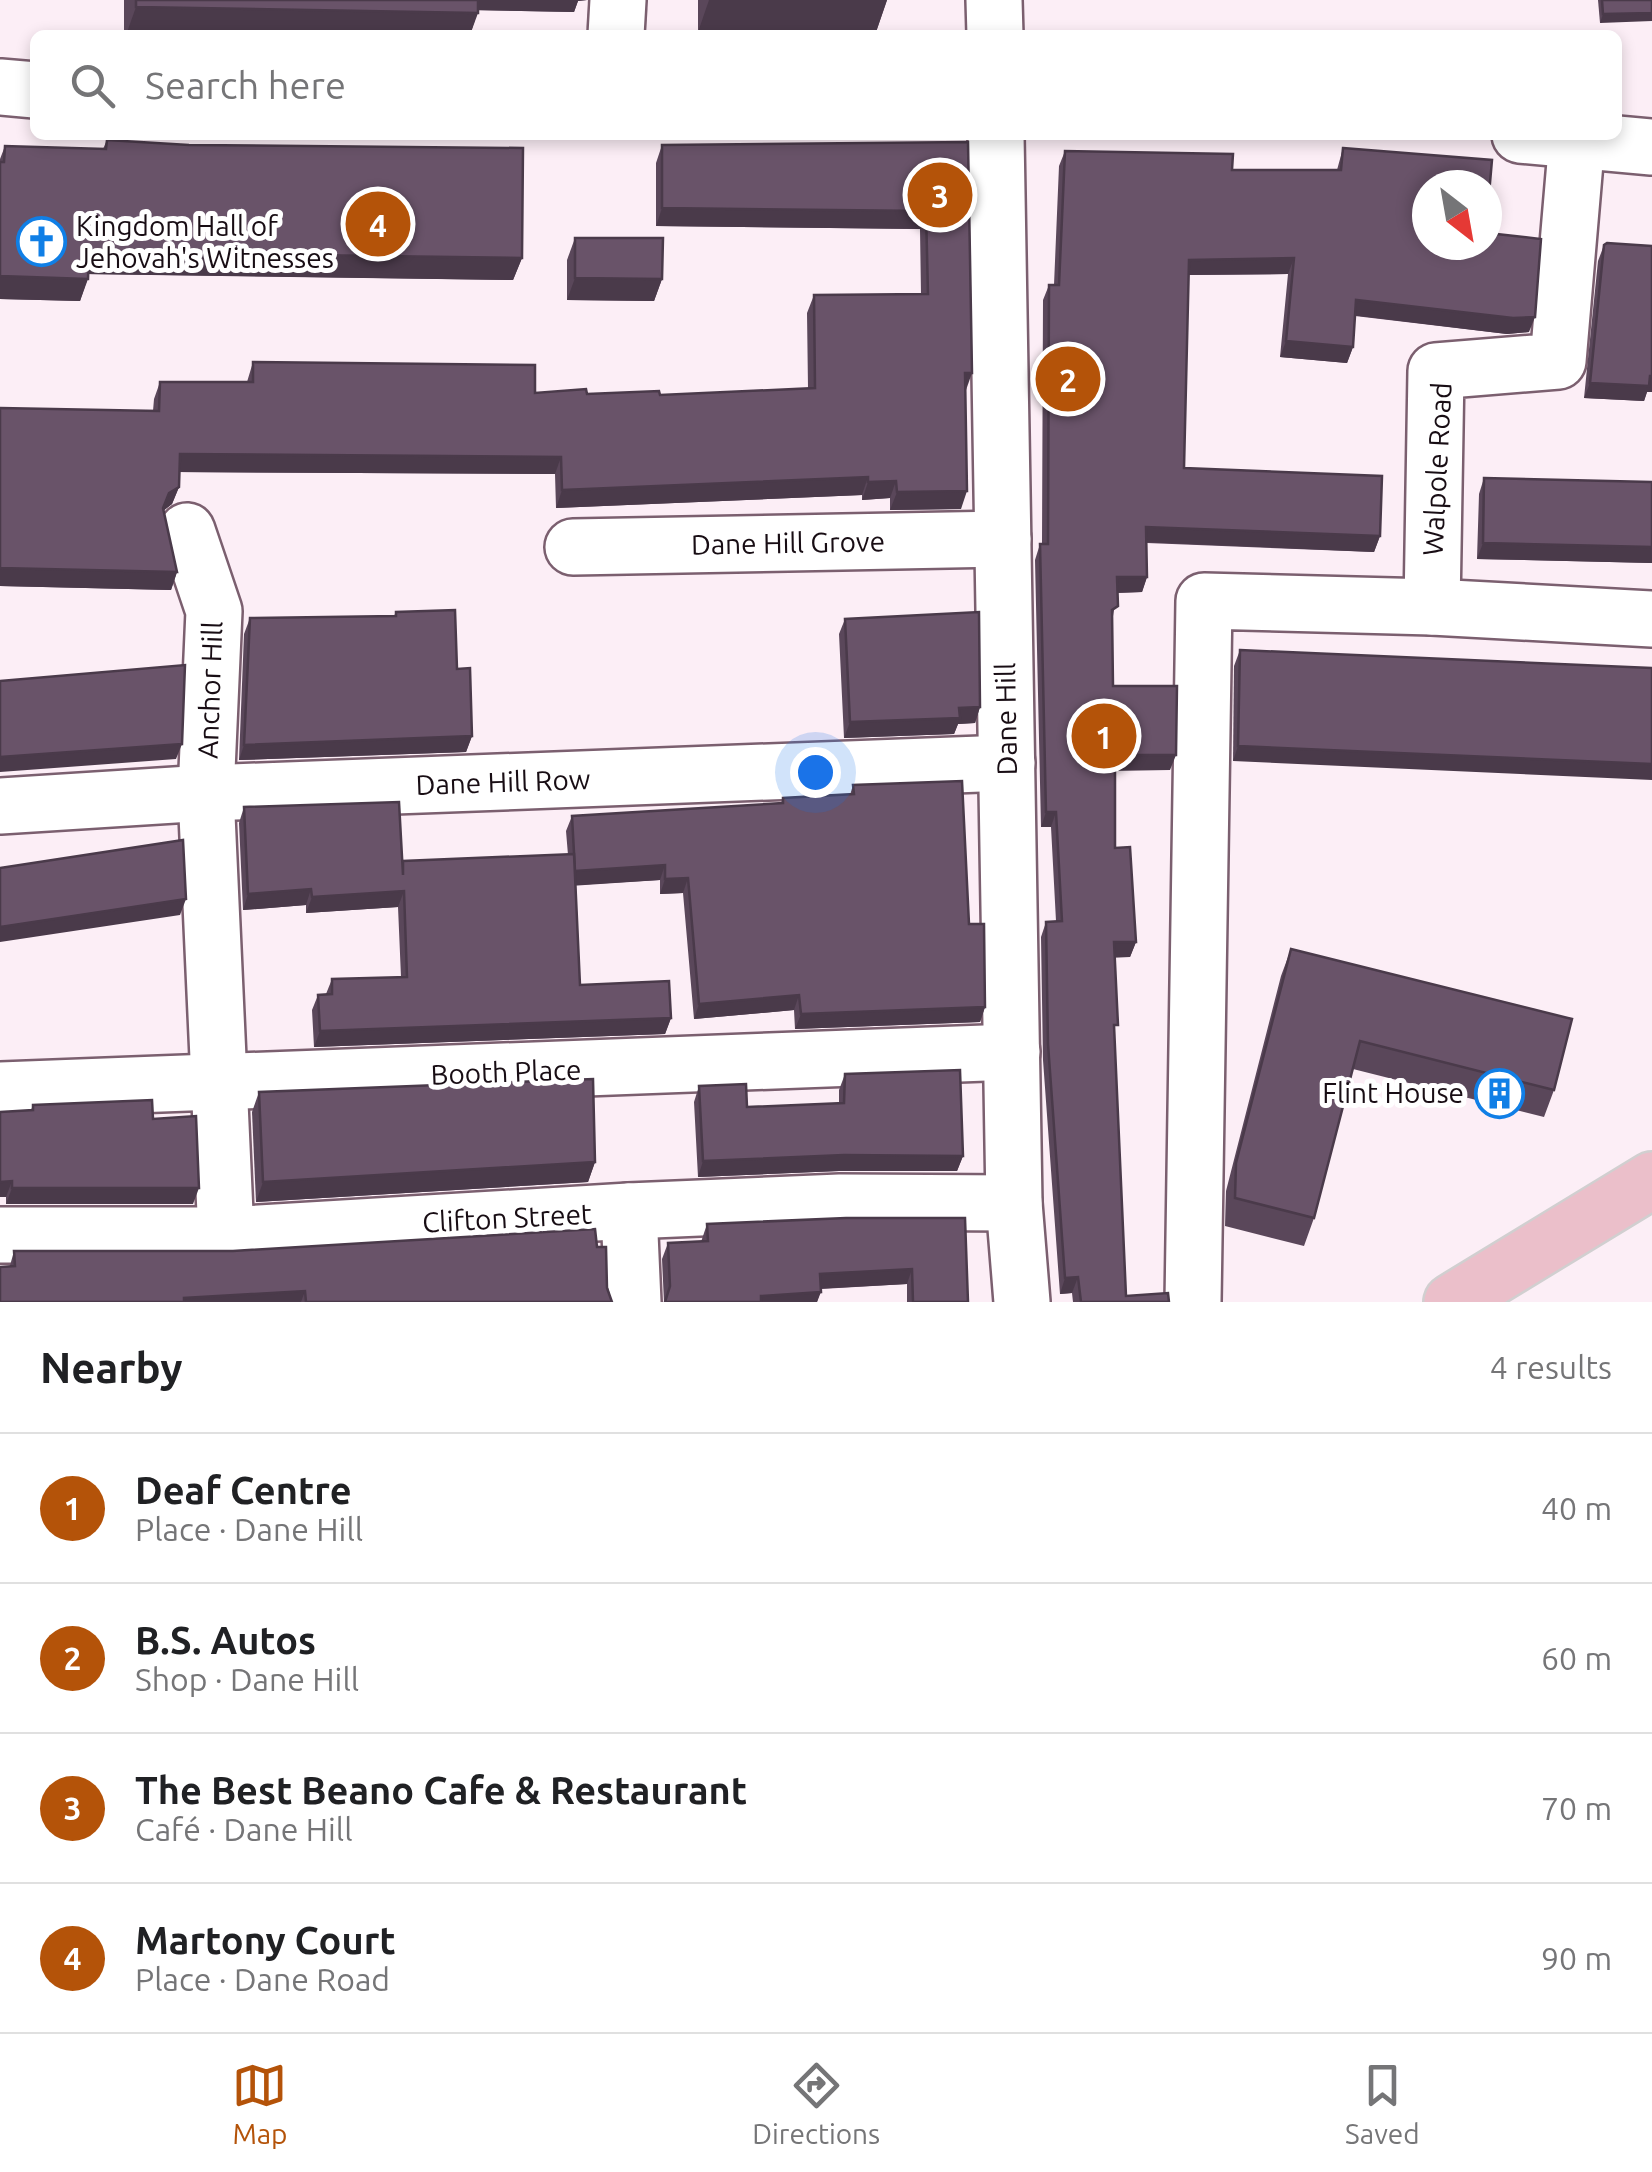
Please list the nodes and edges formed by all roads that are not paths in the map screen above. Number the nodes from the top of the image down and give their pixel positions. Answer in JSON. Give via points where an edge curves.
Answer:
{"nodes":[{"id":1,"x":618,"y":0,"type":"edge"},
{"id":2,"x":994,"y":0,"type":"edge"},
{"id":3,"x":616,"y":30,"type":"edge"},
{"id":4,"x":995,"y":30,"type":"edge"},
{"id":5,"x":0,"y":88,"type":"edge"},
{"id":6,"x":30,"y":90,"type":"edge"},
{"id":7,"x":996,"y":140,"type":"edge"},
{"id":8,"x":1577,"y":140,"type":"edge"},
{"id":9,"x":1586,"y":140,"type":"edge"},
{"id":10,"x":1652,"y":147,"type":"edge"},
{"id":11,"x":187,"y":531,"type":"dead end"},
{"id":12,"x":1003,"y":539,"type":"junction"},
{"id":13,"x":573,"y":547,"type":"dead end"},
{"id":14,"x":1432,"y":606,"type":"junction"},
{"id":15,"x":1652,"y":619,"type":"edge"},
{"id":16,"x":1007,"y":763,"type":"junction"},
{"id":17,"x":206,"y":794,"type":"junction"},
{"id":18,"x":0,"y":806,"type":"edge"},
{"id":19,"x":1012,"y":1052,"type":"junction"},
{"id":20,"x":219,"y":1083,"type":"junction"},
{"id":21,"x":0,"y":1090,"type":"edge"},
{"id":22,"x":1652,"y":1180,"type":"edge"},
{"id":23,"x":1014,"y":1203,"type":"junction"},
{"id":24,"x":630,"y":1211,"type":"junction"},
{"id":25,"x":0,"y":1235,"type":"edge"},
{"id":26,"x":226,"y":1235,"type":"junction"},
{"id":27,"x":633,"y":1302,"type":"edge"},
{"id":28,"x":1022,"y":1302,"type":"edge"},
{"id":29,"x":1193,"y":1302,"type":"edge"},
{"id":30,"x":1452,"y":1302,"type":"edge"}],
"edges":[{"from":1,"to":3,"type":"street"},
{"from":2,"to":4,"type":"street"},
{"from":5,"to":6,"type":"street"},
{"from":7,"to":12,"type":"street","name":"Dane Hill"},
{"from":8,"to":14,"type":"street","name":"Walpole Road","via":[[1558,361],[1436,372]]},
{"from":9,"to":10,"type":"street"},
{"from":11,"to":17,"type":"street","name":"Anchor Hill","via":[[214,611]]},
{"from":12,"to":13,"type":"street","name":"Dane Hill Grove"},
{"from":12,"to":16,"type":"street","name":"Dane Hill"},
{"from":14,"to":15,"type":"street"},
{"from":14,"to":29,"type":"street","via":[[1204,601]]},
{"from":16,"to":17,"type":"street","name":"Dane Hill Row"},
{"from":16,"to":19,"type":"street","name":"Dane Hill"},
{"from":17,"to":18,"type":"street","name":"Dane Hill Row"},
{"from":17,"to":20,"type":"street","name":"Anchor Hill"},
{"from":19,"to":20,"type":"street","name":"Booth Place"},
{"from":19,"to":23,"type":"street","name":"Dane Hill"},
{"from":20,"to":21,"type":"street","name":"Booth Place"},
{"from":20,"to":26,"type":"street","name":"Anchor Hill"},
{"from":22,"to":30,"type":"main road"},
{"from":23,"to":24,"type":"street","name":"Clifton Street"},
{"from":23,"to":28,"type":"street","name":"Dane Hill"},
{"from":24,"to":26,"type":"street","name":"Clifton Street"},
{"from":24,"to":27,"type":"street"},
{"from":25,"to":26,"type":"street","name":"Clifton Street"}]}
